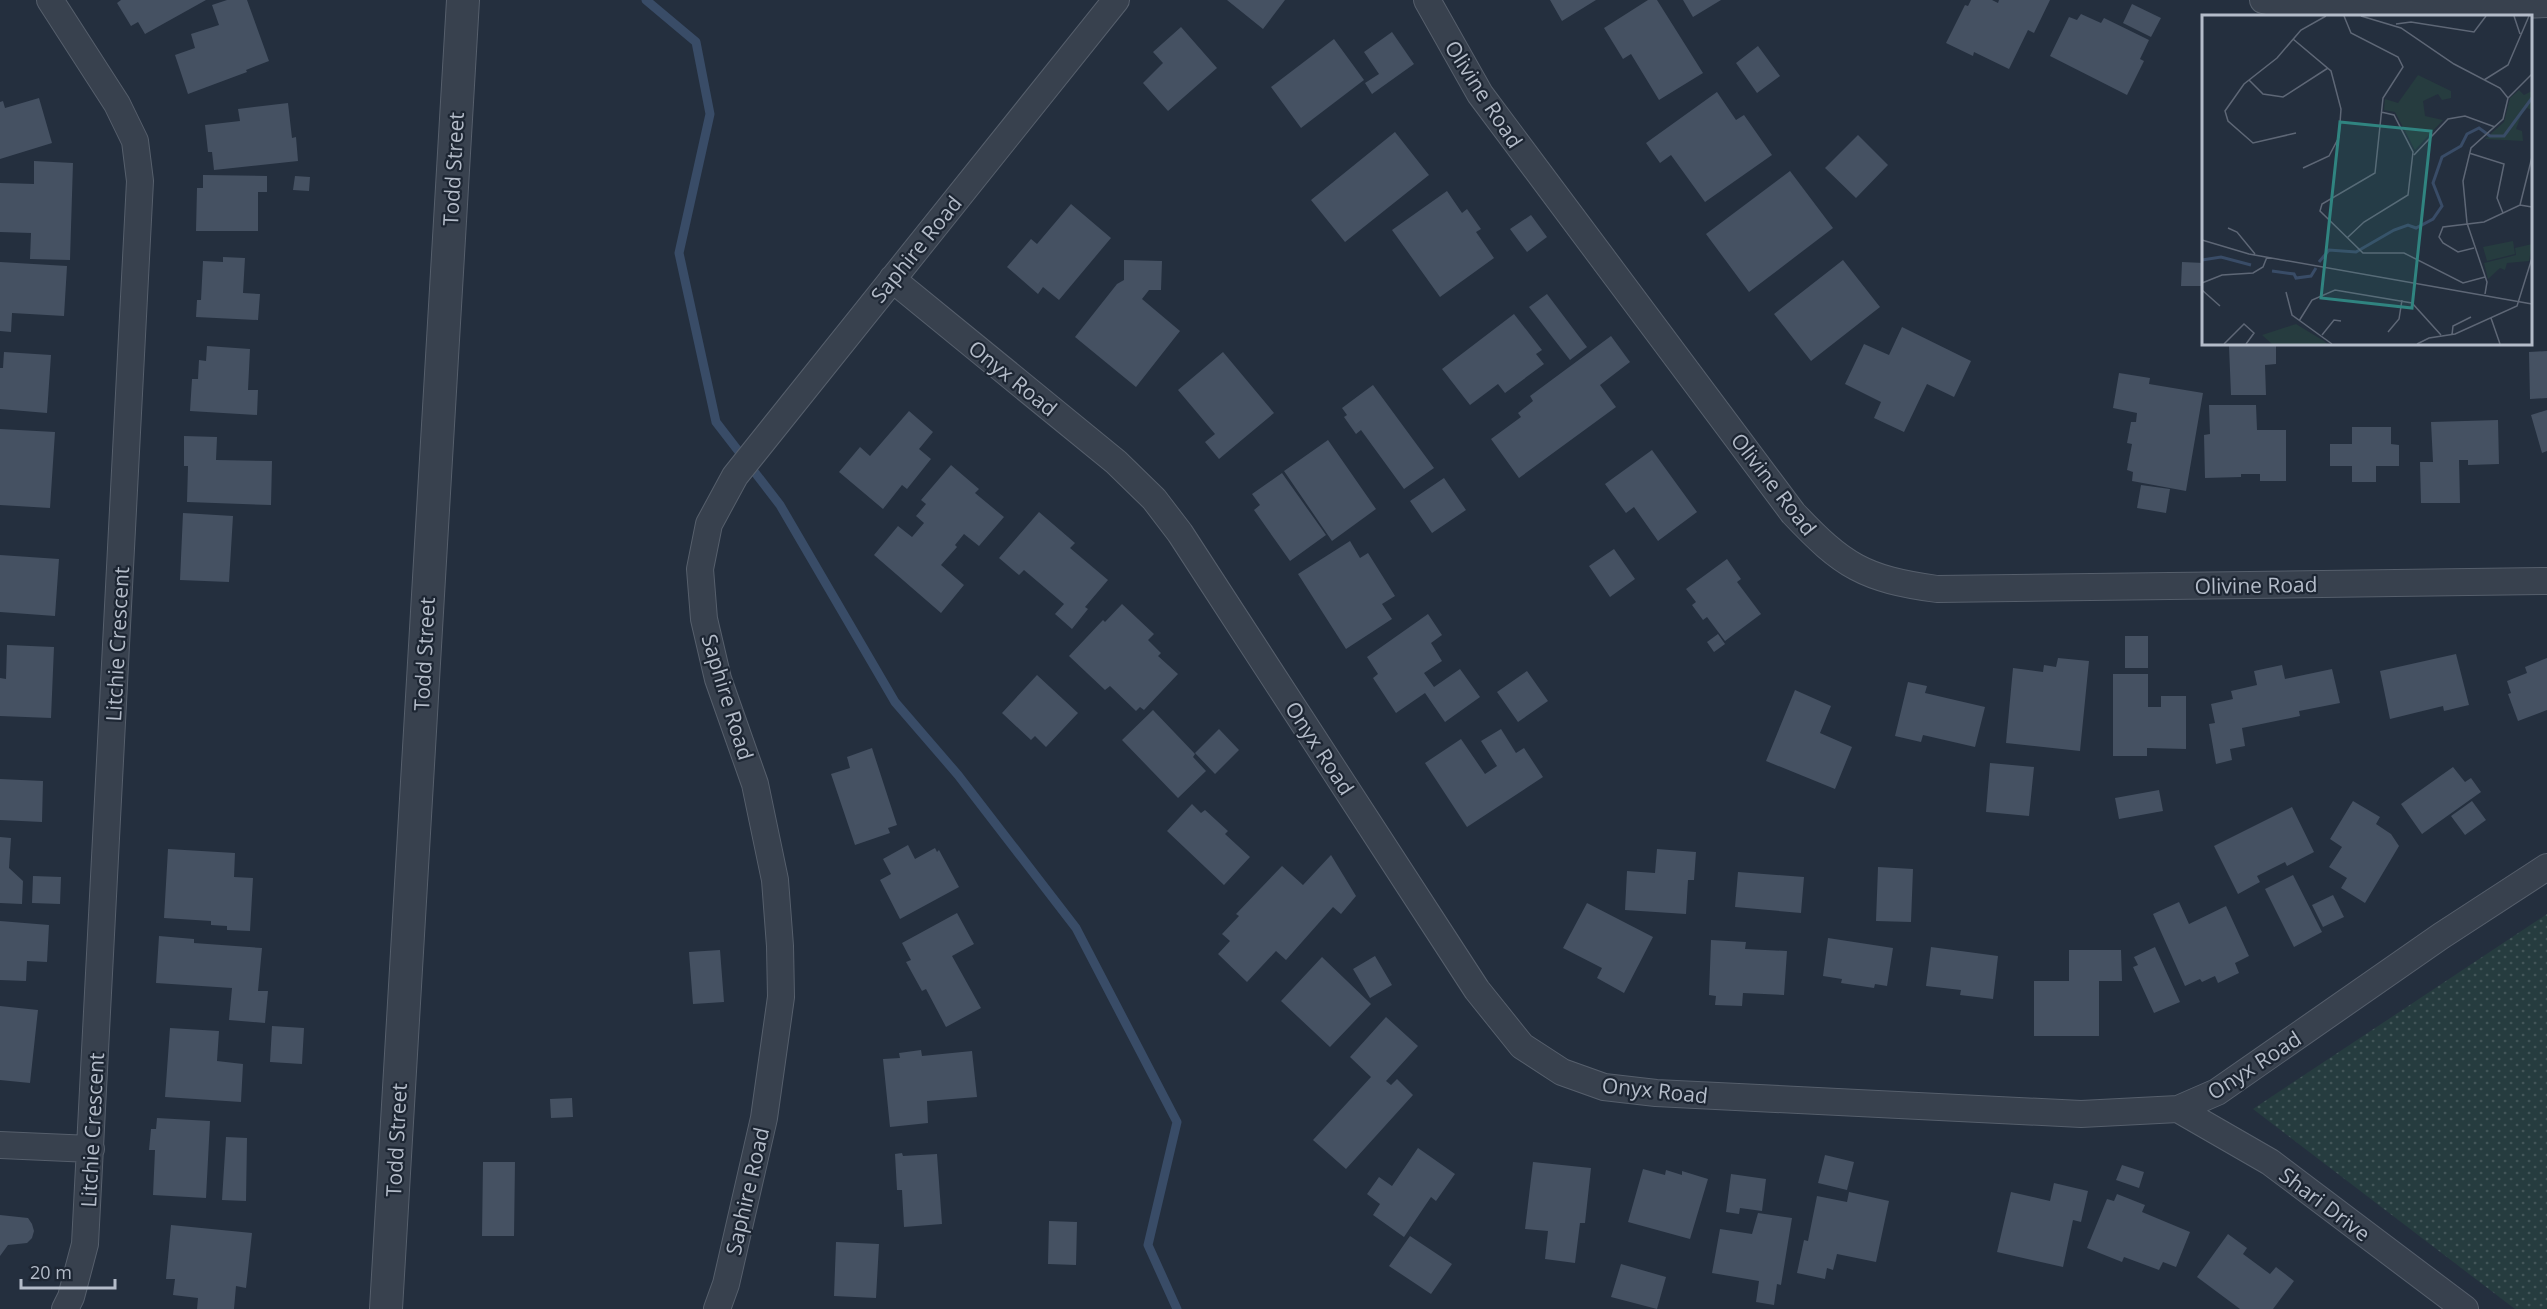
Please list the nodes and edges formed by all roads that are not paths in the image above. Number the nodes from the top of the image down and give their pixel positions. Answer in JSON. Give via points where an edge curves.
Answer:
{"nodes":[{"id":1,"x":50,"y":0,"type":"edge"},
{"id":2,"x":463,"y":0,"type":"edge"},
{"id":3,"x":1116,"y":0,"type":"edge"},
{"id":4,"x":1427,"y":0,"type":"edge"},
{"id":5,"x":2263,"y":0,"type":"edge"},
{"id":6,"x":2547,"y":4,"type":"edge"},
{"id":7,"x":892,"y":279,"type":"junction"},
{"id":8,"x":2547,"y":580,"type":"edge"},
{"id":9,"x":2547,"y":867,"type":"edge"},
{"id":10,"x":2178,"y":1109,"type":"junction"},
{"id":11,"x":0,"y":1145,"type":"edge"},
{"id":12,"x":92,"y":1149,"type":"junction"},
{"id":13,"x":65,"y":1309,"type":"edge"},
{"id":14,"x":386,"y":1309,"type":"edge"},
{"id":15,"x":717,"y":1309,"type":"edge"},
{"id":16,"x":2465,"y":1309,"type":"edge"}],
"edges":[{"from":1,"to":12,"type":"street","name":"Litchie Crescent","via":[[117,104],[135,141],[140,181]]},
{"from":2,"to":14,"type":"street","name":"Todd Street"},
{"from":3,"to":7,"type":"street","name":"Saphire Road"},
{"from":4,"to":8,"type":"street","name":"Olivine Road","via":[[1487,104],[1793,513],[1827,549],[1862,572],[1898,584],[1937,589]]},
{"from":5,"to":6,"type":"street","via":[[2320,12]]},
{"from":7,"to":10,"type":"street","name":"Onyx Road","via":[[1116,462],[1154,499],[1476,990],[1522,1046],[1562,1072],[1604,1087],[1656,1093],[2081,1114]]},
{"from":7,"to":15,"type":"street","name":"Saphire Road","via":[[735,476],[709,524],[700,569],[704,619],[718,679],[755,784],[775,880],[780,946],[781,997],[764,1118]]},
{"from":9,"to":10,"type":"street","name":"Onyx Road","via":[[2217,1092]]},
{"from":10,"to":16,"type":"street","name":"Shari Drive","via":[[2270,1162]]},
{"from":11,"to":12,"type":"street"},
{"from":12,"to":13,"type":"street","name":"Litchie Crescent","via":[[85,1244]]}]}
